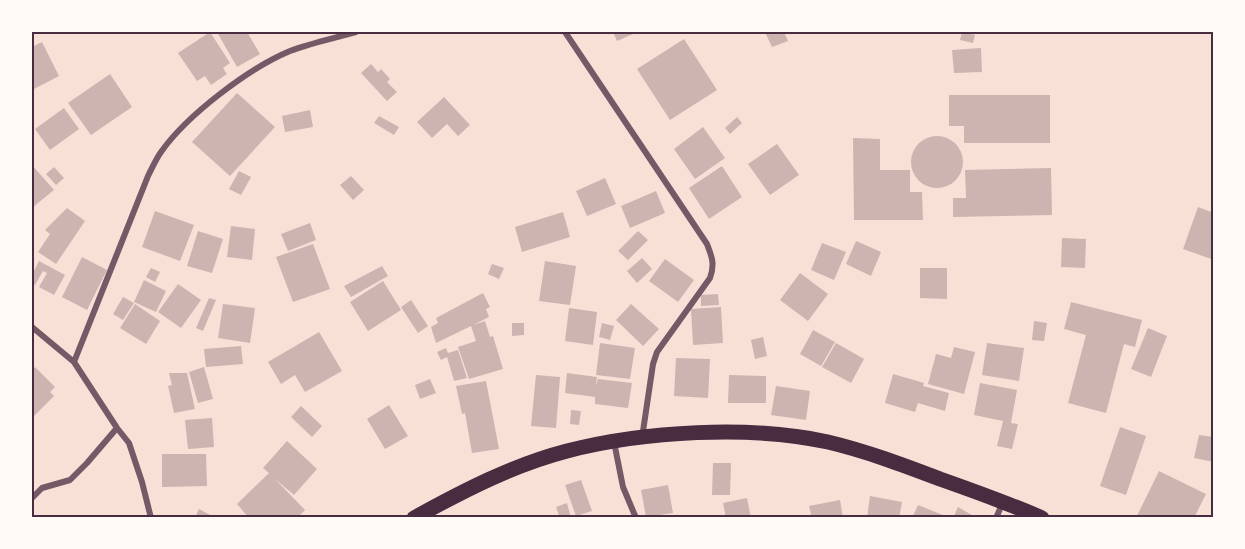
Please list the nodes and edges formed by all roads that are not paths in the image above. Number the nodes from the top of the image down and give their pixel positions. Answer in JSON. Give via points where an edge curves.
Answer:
{"nodes":[{"id":1,"x":356,"y":32,"type":"edge"},
{"id":2,"x":565,"y":32,"type":"edge"},
{"id":3,"x":32,"y":327,"type":"edge"},
{"id":4,"x":74,"y":362,"type":"junction"},
{"id":5,"x":117,"y":428,"type":"junction"},
{"id":6,"x":641,"y":438,"type":"junction"},
{"id":7,"x":614,"y":442,"type":"junction"},
{"id":8,"x":32,"y":498,"type":"edge"},
{"id":9,"x":1004,"y":502,"type":"junction"},
{"id":10,"x":151,"y":518,"type":"edge"},
{"id":11,"x":414,"y":518,"type":"edge"},
{"id":12,"x":636,"y":518,"type":"edge"},
{"id":13,"x":996,"y":518,"type":"edge"},
{"id":14,"x":1042,"y":518,"type":"edge"}],
"edges":[{"from":1,"to":4,"type":"street","via":[[290,51],[261,66],[214,99],[161,152]]},
{"from":2,"to":6,"type":"street","via":[[712,256],[710,278],[657,352]]},
{"from":3,"to":4,"type":"street"},
{"from":4,"to":5,"type":"street"},
{"from":5,"to":8,"type":"street","via":[[70,480],[42,488]]},
{"from":5,"to":10,"type":"street","via":[[129,443]]},
{"from":6,"to":7,"type":"main road"},
{"from":6,"to":9,"type":"main road","via":[[732,433],[828,442],[885,458]]},
{"from":7,"to":11,"type":"main road","via":[[567,451],[519,467],[466,489]]},
{"from":7,"to":12,"type":"street","via":[[623,487]]},
{"from":9,"to":13,"type":"street"},
{"from":9,"to":14,"type":"main road"}]}
